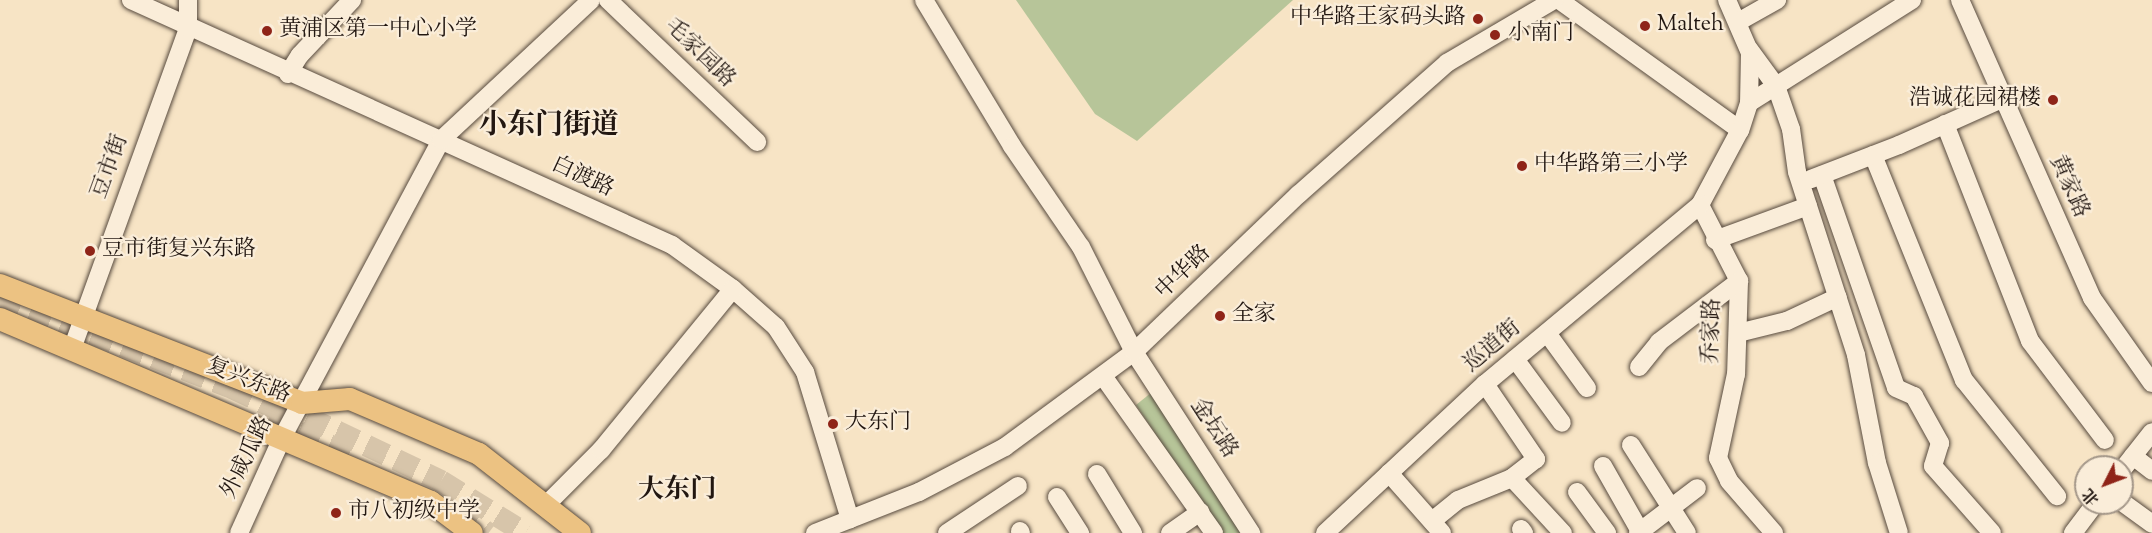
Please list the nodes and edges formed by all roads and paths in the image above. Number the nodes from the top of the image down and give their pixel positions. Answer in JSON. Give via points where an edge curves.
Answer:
{"nodes":[{"id":1,"x":131,"y":0,"type":"edge"},
{"id":2,"x":188,"y":0,"type":"edge"},
{"id":3,"x":352,"y":0,"type":"edge"},
{"id":4,"x":591,"y":0,"type":"edge"},
{"id":5,"x":608,"y":0,"type":"edge"},
{"id":6,"x":924,"y":0,"type":"edge"},
{"id":7,"x":1554,"y":0,"type":"edge"},
{"id":8,"x":1559,"y":0,"type":"edge"},
{"id":9,"x":1727,"y":0,"type":"edge"},
{"id":10,"x":1777,"y":0,"type":"edge"},
{"id":11,"x":1912,"y":0,"type":"edge"},
{"id":12,"x":1960,"y":0,"type":"edge"},
{"id":13,"x":1738,"y":22,"type":"junction"},
{"id":14,"x":188,"y":28,"type":"junction"},
{"id":15,"x":1748,"y":47,"type":"junction"},
{"id":16,"x":288,"y":74,"type":"junction"},
{"id":17,"x":1776,"y":86,"type":"junction"},
{"id":18,"x":2002,"y":99,"type":"junction"},
{"id":19,"x":1749,"y":103,"type":"junction"},
{"id":20,"x":1945,"y":124,"type":"junction"},
{"id":21,"x":1740,"y":130,"type":"junction"},
{"id":22,"x":441,"y":140,"type":"junction"},
{"id":23,"x":757,"y":142,"type":"dead end"},
{"id":24,"x":1873,"y":155,"type":"junction"},
{"id":25,"x":1822,"y":175,"type":"junction"},
{"id":26,"x":1801,"y":183,"type":"junction"},
{"id":27,"x":1700,"y":205,"type":"junction"},
{"id":28,"x":1808,"y":206,"type":"junction"},
{"id":29,"x":1715,"y":240,"type":"junction"},
{"id":30,"x":1739,"y":281,"type":"junction"},
{"id":31,"x":0,"y":285,"type":"edge"},
{"id":32,"x":733,"y":289,"type":"junction"},
{"id":33,"x":1838,"y":297,"type":"junction"},
{"id":34,"x":84,"y":317,"type":"junction"},
{"id":35,"x":0,"y":319,"type":"edge"},
{"id":36,"x":1547,"y":333,"type":"junction"},
{"id":37,"x":1738,"y":333,"type":"junction"},
{"id":38,"x":72,"y":349,"type":"junction"},
{"id":39,"x":1134,"y":352,"type":"junction"},
{"id":40,"x":1515,"y":359,"type":"junction"},
{"id":41,"x":1639,"y":367,"type":"dead end"},
{"id":42,"x":1103,"y":376,"type":"junction"},
{"id":43,"x":2152,"y":383,"type":"edge"},
{"id":44,"x":1485,"y":384,"type":"junction"},
{"id":45,"x":1587,"y":387,"type":"dead end"},
{"id":46,"x":302,"y":404,"type":"junction"},
{"id":47,"x":1562,"y":423,"type":"dead end"},
{"id":48,"x":2152,"y":432,"type":"edge"},
{"id":49,"x":282,"y":438,"type":"junction"},
{"id":50,"x":2104,"y":440,"type":"dead end"},
{"id":51,"x":1631,"y":445,"type":"dead end"},
{"id":52,"x":2134,"y":456,"type":"edge"},
{"id":53,"x":1603,"y":466,"type":"dead end"},
{"id":54,"x":2134,"y":466,"type":"edge"},
{"id":55,"x":2152,"y":471,"type":"edge"},
{"id":56,"x":1389,"y":473,"type":"junction"},
{"id":57,"x":1096,"y":474,"type":"dead end"},
{"id":58,"x":1512,"y":478,"type":"junction"},
{"id":59,"x":1018,"y":486,"type":"dead end"},
{"id":60,"x":1697,"y":488,"type":"dead end"},
{"id":61,"x":1577,"y":492,"type":"dead end"},
{"id":62,"x":2057,"y":496,"type":"dead end"},
{"id":63,"x":1057,"y":497,"type":"dead end"},
{"id":64,"x":546,"y":505,"type":"junction"},
{"id":65,"x":1669,"y":510,"type":"junction"},
{"id":66,"x":2134,"y":511,"type":"edge"},
{"id":67,"x":1200,"y":512,"type":"junction"},
{"id":68,"x":2087,"y":515,"type":"edge"},
{"id":69,"x":850,"y":519,"type":"junction"},
{"id":70,"x":2152,"y":524,"type":"edge"},
{"id":71,"x":1437,"y":527,"type":"edge"},
{"id":72,"x":821,"y":532,"type":"edge"},
{"id":73,"x":1640,"y":532,"type":"edge"},
{"id":74,"x":239,"y":533,"type":"edge"},
{"id":75,"x":472,"y":533,"type":"edge"},
{"id":76,"x":580,"y":533,"type":"edge"},
{"id":77,"x":947,"y":533,"type":"edge"},
{"id":78,"x":1080,"y":533,"type":"edge"},
{"id":79,"x":1133,"y":533,"type":"edge"},
{"id":80,"x":1170,"y":533,"type":"edge"},
{"id":81,"x":1214,"y":533,"type":"edge"},
{"id":82,"x":1251,"y":533,"type":"edge"},
{"id":83,"x":1325,"y":533,"type":"edge"},
{"id":84,"x":1563,"y":533,"type":"edge"},
{"id":85,"x":1607,"y":533,"type":"edge"},
{"id":86,"x":1687,"y":533,"type":"edge"},
{"id":87,"x":1774,"y":533,"type":"edge"},
{"id":88,"x":1899,"y":533,"type":"edge"},
{"id":89,"x":1992,"y":533,"type":"edge"},
{"id":90,"x":2073,"y":533,"type":"edge"}],
"edges":[{"from":1,"to":14,"type":"street","name":"白渡路"},
{"from":2,"to":14,"type":"street","name":"豆市街"},
{"from":3,"to":16,"type":"street","via":[[300,55]]},
{"from":4,"to":22,"type":"street","name":"外咸瓜路"},
{"from":5,"to":23,"type":"street","name":"毛家园路"},
{"from":6,"to":39,"type":"street","name":"金坛路","via":[[965,71],[1081,247]]},
{"from":7,"to":39,"type":"street","name":"中华路","via":[[1487,37],[1438,71],[1299,194]]},
{"from":8,"to":21,"type":"street"},
{"from":9,"to":13,"type":"street"},
{"from":10,"to":13,"type":"street"},
{"from":11,"to":17,"type":"street"},
{"from":12,"to":18,"type":"street","name":"黄家路"},
{"from":13,"to":15,"type":"street"},
{"from":14,"to":16,"type":"street","name":"白渡路"},
{"from":14,"to":34,"type":"street","name":"豆市街"},
{"from":15,"to":17,"type":"street"},
{"from":15,"to":19,"type":"street"},
{"from":16,"to":22,"type":"street","name":"白渡路"},
{"from":17,"to":19,"type":"street"},
{"from":17,"to":26,"type":"street","via":[[1791,129]]},
{"from":18,"to":20,"type":"street"},
{"from":18,"to":43,"type":"street","name":"黄家路","via":[[2092,298]]},
{"from":19,"to":21,"type":"street"},
{"from":20,"to":24,"type":"street"},
{"from":20,"to":50,"type":"street","via":[[2030,341]]},
{"from":21,"to":27,"type":"street"},
{"from":22,"to":32,"type":"street","name":"白渡路","via":[[672,245]]},
{"from":22,"to":46,"type":"street","name":"外咸瓜路"},
{"from":24,"to":25,"type":"street"},
{"from":24,"to":62,"type":"street","via":[[1964,380]]},
{"from":25,"to":26,"type":"street"},
{"from":25,"to":89,"type":"street","via":[[1896,387],[1914,396],[1940,443],[1933,466]]},
{"from":26,"to":28,"type":"street"},
{"from":27,"to":29,"type":"street","name":"乔家路"},
{"from":27,"to":36,"type":"street","name":"巡道街"},
{"from":28,"to":29,"type":"street"},
{"from":28,"to":33,"type":"street"},
{"from":29,"to":30,"type":"street","name":"乔家路"},
{"from":30,"to":37,"type":"street","name":"乔家路"},
{"from":30,"to":41,"type":"street","via":[[1659,342]]},
{"from":31,"to":34,"type":"main road","name":"复兴东路"},
{"from":32,"to":64,"type":"street","via":[[597,455]]},
{"from":32,"to":69,"type":"street","name":"白渡路","via":[[776,327],[805,372]]},
{"from":33,"to":37,"type":"street","via":[[1787,321]]},
{"from":33,"to":88,"type":"street","via":[[1856,356],[1877,463]]},
{"from":34,"to":38,"type":"street","name":"豆市街"},
{"from":34,"to":46,"type":"main road","name":"复兴东路"},
{"from":35,"to":38,"type":"main road","name":"复兴东路"},
{"from":36,"to":40,"type":"street","name":"巡道街"},
{"from":36,"to":45,"type":"street"},
{"from":37,"to":87,"type":"street","name":"乔家路","via":[[1736,374],[1718,458],[1729,481]]},
{"from":38,"to":49,"type":"main road","name":"复兴东路"},
{"from":39,"to":42,"type":"street","name":"中华路"},
{"from":39,"to":82,"type":"street","name":"金坛路"},
{"from":40,"to":44,"type":"street","name":"巡道街"},
{"from":40,"to":47,"type":"street"},
{"from":42,"to":67,"type":"street"},
{"from":42,"to":69,"type":"street","name":"中华路","via":[[1005,447],[919,492]]},
{"from":44,"to":56,"type":"street","name":"巡道街"},
{"from":44,"to":58,"type":"street","via":[[1536,459]]},
{"from":46,"to":49,"type":"street","name":"外咸瓜路"},
{"from":46,"to":64,"type":"main road","name":"复兴东路","via":[[350,399],[479,454]]},
{"from":48,"to":52,"type":"street"},
{"from":49,"to":74,"type":"street","name":"外咸瓜路"},
{"from":49,"to":75,"type":"main road","name":"复兴东路","via":[[431,502]]},
{"from":51,"to":65,"type":"street"},
{"from":53,"to":73,"type":"street"},
{"from":54,"to":55,"type":"street"},
{"from":56,"to":71,"type":"street"},
{"from":56,"to":83,"type":"street","name":"巡道街"},
{"from":57,"to":79,"type":"street"},
{"from":58,"to":71,"type":"street","via":[[1458,500]]},
{"from":58,"to":84,"type":"street"},
{"from":59,"to":77,"type":"street"},
{"from":60,"to":65,"type":"street"},
{"from":61,"to":85,"type":"street"},
{"from":63,"to":78,"type":"street"},
{"from":64,"to":76,"type":"main road","name":"复兴东路"},
{"from":65,"to":73,"type":"street"},
{"from":65,"to":86,"type":"street"},
{"from":66,"to":70,"type":"street"},
{"from":67,"to":80,"type":"street"},
{"from":67,"to":81,"type":"street"},
{"from":68,"to":90,"type":"street"},
{"from":69,"to":72,"type":"street","name":"中华路"}]}
